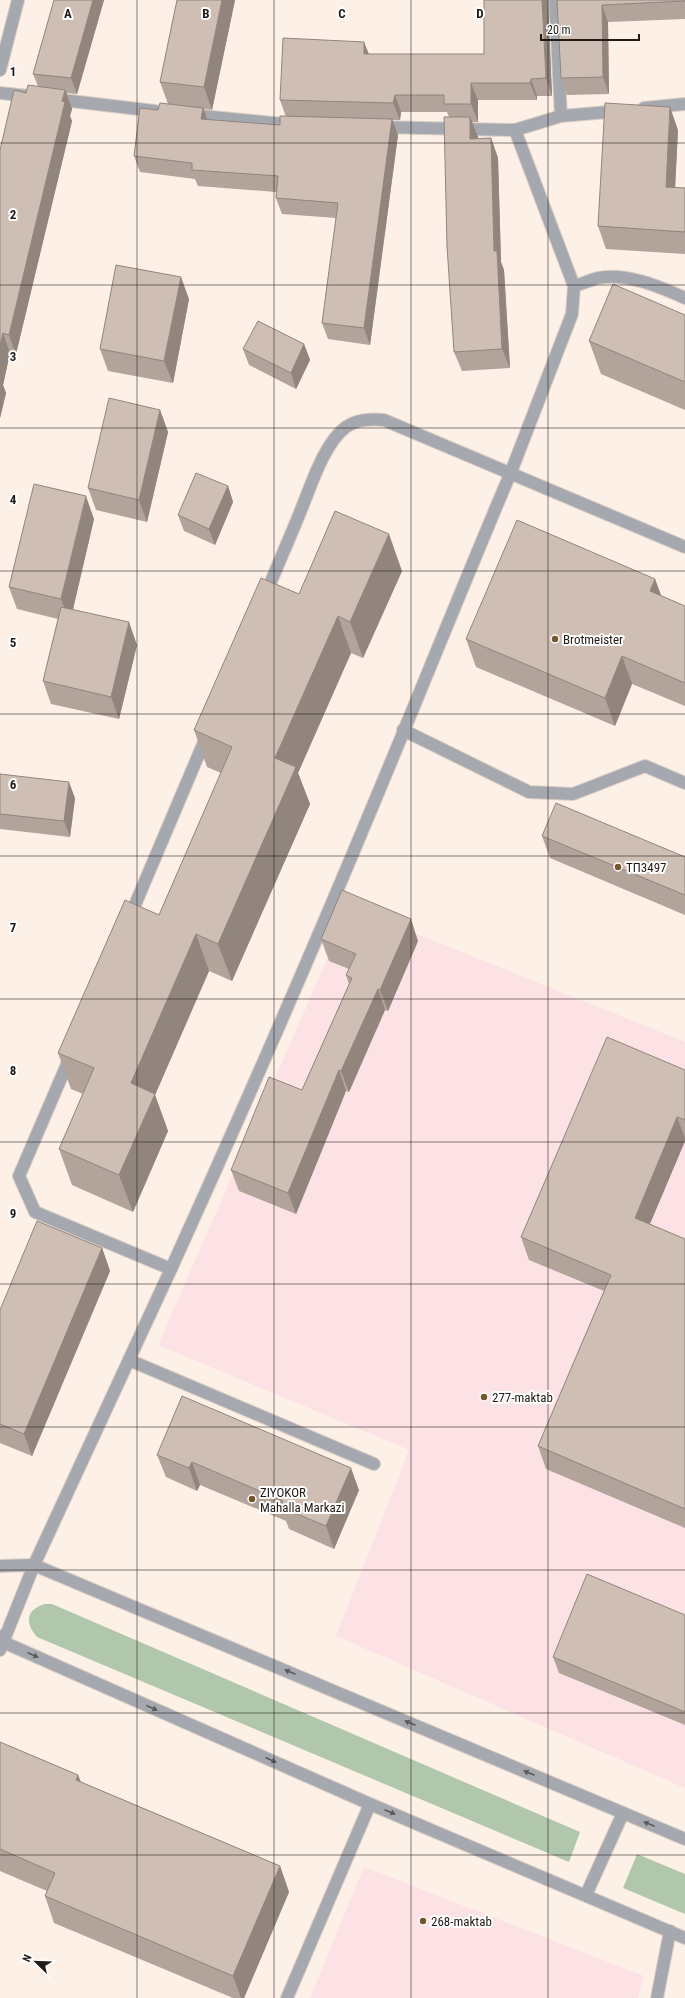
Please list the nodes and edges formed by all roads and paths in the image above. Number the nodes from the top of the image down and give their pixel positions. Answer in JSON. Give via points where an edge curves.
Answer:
{"nodes":[{"id":1,"x":18,"y":0,"type":"edge"},
{"id":2,"x":556,"y":0,"type":"edge"},
{"id":3,"x":0,"y":70,"type":"edge"},
{"id":4,"x":0,"y":93,"type":"edge"},
{"id":5,"x":685,"y":104,"type":"edge"},
{"id":6,"x":163,"y":112,"type":"edge"},
{"id":7,"x":179,"y":113,"type":"edge"},
{"id":8,"x":562,"y":116,"type":"junction"},
{"id":9,"x":303,"y":126,"type":"edge"},
{"id":10,"x":366,"y":127,"type":"edge"},
{"id":11,"x":515,"y":130,"type":"junction"},
{"id":12,"x":574,"y":286,"type":"junction"},
{"id":13,"x":685,"y":298,"type":"edge"},
{"id":14,"x":511,"y":472,"type":"junction"},
{"id":15,"x":685,"y":547,"type":"edge"},
{"id":16,"x":260,"y":609,"type":"edge"},
{"id":17,"x":211,"y":726,"type":"edge"},
{"id":18,"x":403,"y":730,"type":"junction"},
{"id":19,"x":685,"y":783,"type":"edge"},
{"id":20,"x":125,"y":929,"type":"edge"},
{"id":21,"x":75,"y":1046,"type":"edge"},
{"id":22,"x":171,"y":1269,"type":"junction"},
{"id":23,"x":129,"y":1360,"type":"junction"},
{"id":24,"x":374,"y":1464,"type":"dead end"},
{"id":25,"x":34,"y":1564,"type":"junction"},
{"id":26,"x":0,"y":1566,"type":"edge"},
{"id":27,"x":1,"y":1643,"type":"edge"},
{"id":28,"x":370,"y":1804,"type":"junction"},
{"id":29,"x":623,"y":1813,"type":"junction"},
{"id":30,"x":685,"y":1839,"type":"edge"},
{"id":31,"x":586,"y":1895,"type":"junction"},
{"id":32,"x":670,"y":1931,"type":"junction"},
{"id":33,"x":685,"y":1938,"type":"edge"},
{"id":34,"x":287,"y":1998,"type":"edge"},
{"id":35,"x":657,"y":1998,"type":"edge"}],
"edges":[{"from":1,"to":3,"type":"street"},
{"from":2,"to":8,"type":"street"},
{"from":4,"to":6,"type":"street"},
{"from":5,"to":8,"type":"street"},
{"from":7,"to":9,"type":"street"},
{"from":8,"to":11,"type":"street"},
{"from":10,"to":11,"type":"street"},
{"from":11,"to":12,"type":"street"},
{"from":12,"to":13,"type":"street","via":[[598,278],[621,277]]},
{"from":12,"to":14,"type":"street","via":[[572,314]]},
{"from":14,"to":15,"type":"street"},
{"from":14,"to":16,"type":"street","via":[[384,420],[371,419],[347,427],[330,445],[318,470]]},
{"from":14,"to":18,"type":"street"},
{"from":17,"to":20,"type":"street"},
{"from":18,"to":19,"type":"street","via":[[530,792],[573,794],[644,766]]},
{"from":18,"to":22,"type":"street","via":[[240,1115]]},
{"from":21,"to":22,"type":"street","via":[[19,1176],[36,1212]]},
{"from":22,"to":23,"type":"street"},
{"from":23,"to":24,"type":"street"},
{"from":23,"to":25,"type":"street"},
{"from":25,"to":26,"type":"street"},
{"from":25,"to":27,"type":"street"},
{"from":29,"to":25,"type":"street","one_way":true},
{"from":27,"to":28,"type":"street","one_way":true},
{"from":28,"to":31,"type":"street","one_way":true},
{"from":28,"to":34,"type":"street"},
{"from":30,"to":29,"type":"street","one_way":true},
{"from":29,"to":31,"type":"street"},
{"from":31,"to":32,"type":"street"},
{"from":32,"to":33,"type":"street"},
{"from":32,"to":35,"type":"street"}]}
